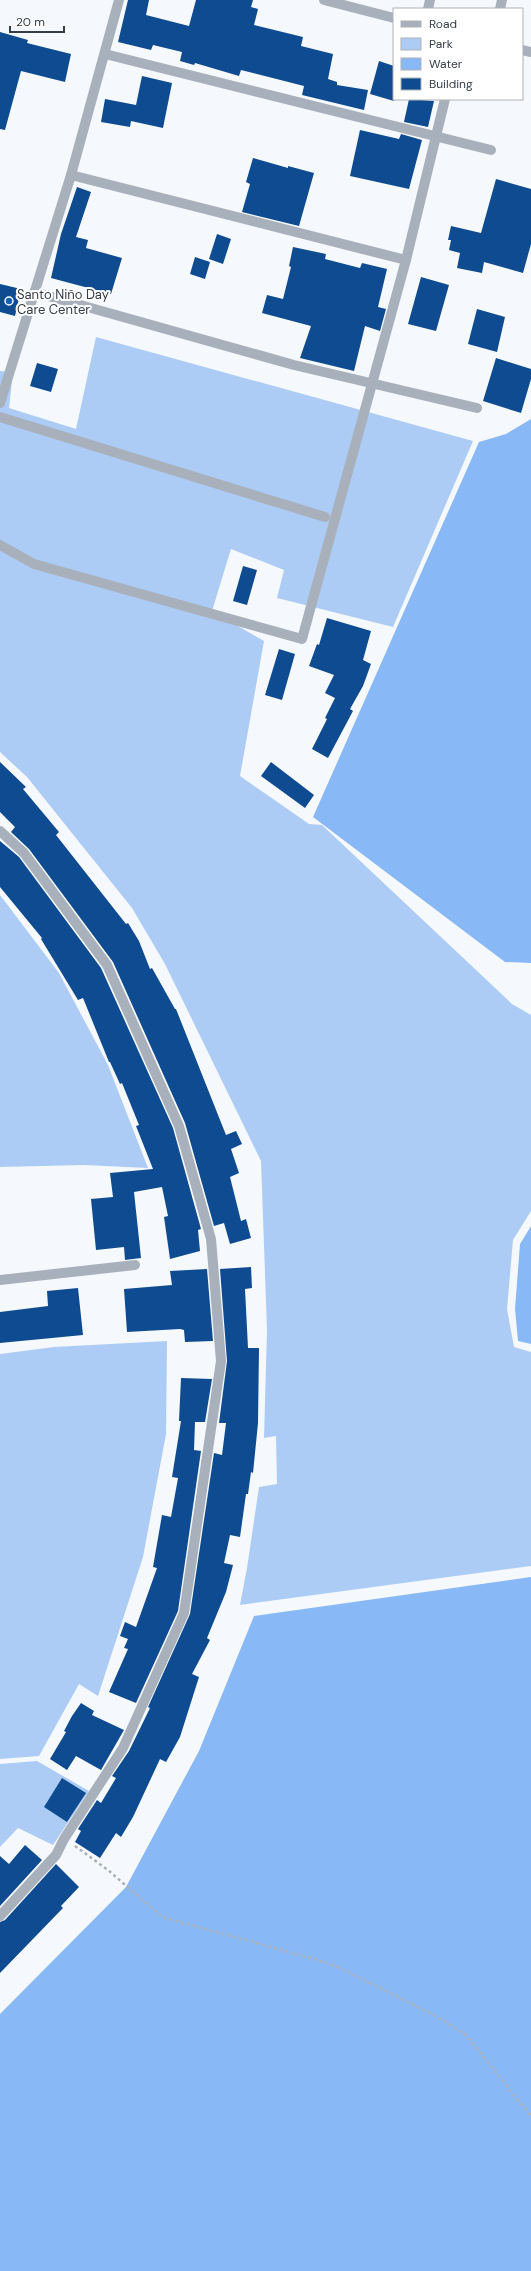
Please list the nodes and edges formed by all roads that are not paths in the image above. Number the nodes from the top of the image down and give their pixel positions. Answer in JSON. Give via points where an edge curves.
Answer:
{"nodes":[{"id":1,"x":119,"y":0,"type":"edge"},
{"id":2,"x":324,"y":0,"type":"edge"},
{"id":3,"x":393,"y":18,"type":"edge"},
{"id":4,"x":105,"y":54,"type":"junction"},
{"id":5,"x":444,"y":100,"type":"edge"},
{"id":6,"x":436,"y":135,"type":"junction"},
{"id":7,"x":491,"y":150,"type":"dead end"},
{"id":8,"x":71,"y":175,"type":"junction"},
{"id":9,"x":406,"y":260,"type":"junction"},
{"id":10,"x":34,"y":292,"type":"junction"},
{"id":11,"x":371,"y":382,"type":"junction"},
{"id":12,"x":0,"y":403,"type":"edge"},
{"id":13,"x":477,"y":408,"type":"dead end"},
{"id":14,"x":0,"y":417,"type":"edge"},
{"id":15,"x":325,"y":517,"type":"dead end"},
{"id":16,"x":0,"y":545,"type":"edge"},
{"id":17,"x":0,"y":831,"type":"edge"},
{"id":18,"x":134,"y":1265,"type":"dead end"},
{"id":19,"x":0,"y":1280,"type":"edge"},
{"id":20,"x":0,"y":1916,"type":"edge"}],
"edges":[{"from":1,"to":4,"type":"street"},
{"from":2,"to":3,"type":"street"},
{"from":4,"to":6,"type":"street"},
{"from":4,"to":8,"type":"street"},
{"from":5,"to":6,"type":"street"},
{"from":6,"to":7,"type":"street"},
{"from":6,"to":9,"type":"street"},
{"from":8,"to":9,"type":"street"},
{"from":8,"to":10,"type":"street"},
{"from":9,"to":11,"type":"street"},
{"from":10,"to":11,"type":"street","via":[[294,365]]},
{"from":10,"to":12,"type":"street"},
{"from":11,"to":13,"type":"street"},
{"from":11,"to":16,"type":"street","via":[[302,639],[34,564]]},
{"from":14,"to":15,"type":"street"},
{"from":17,"to":20,"type":"street","via":[[24,853],[107,965],[179,1126],[212,1239],[222,1361],[184,1613],[123,1748],[56,1855]]},
{"from":18,"to":19,"type":"street"}]}
